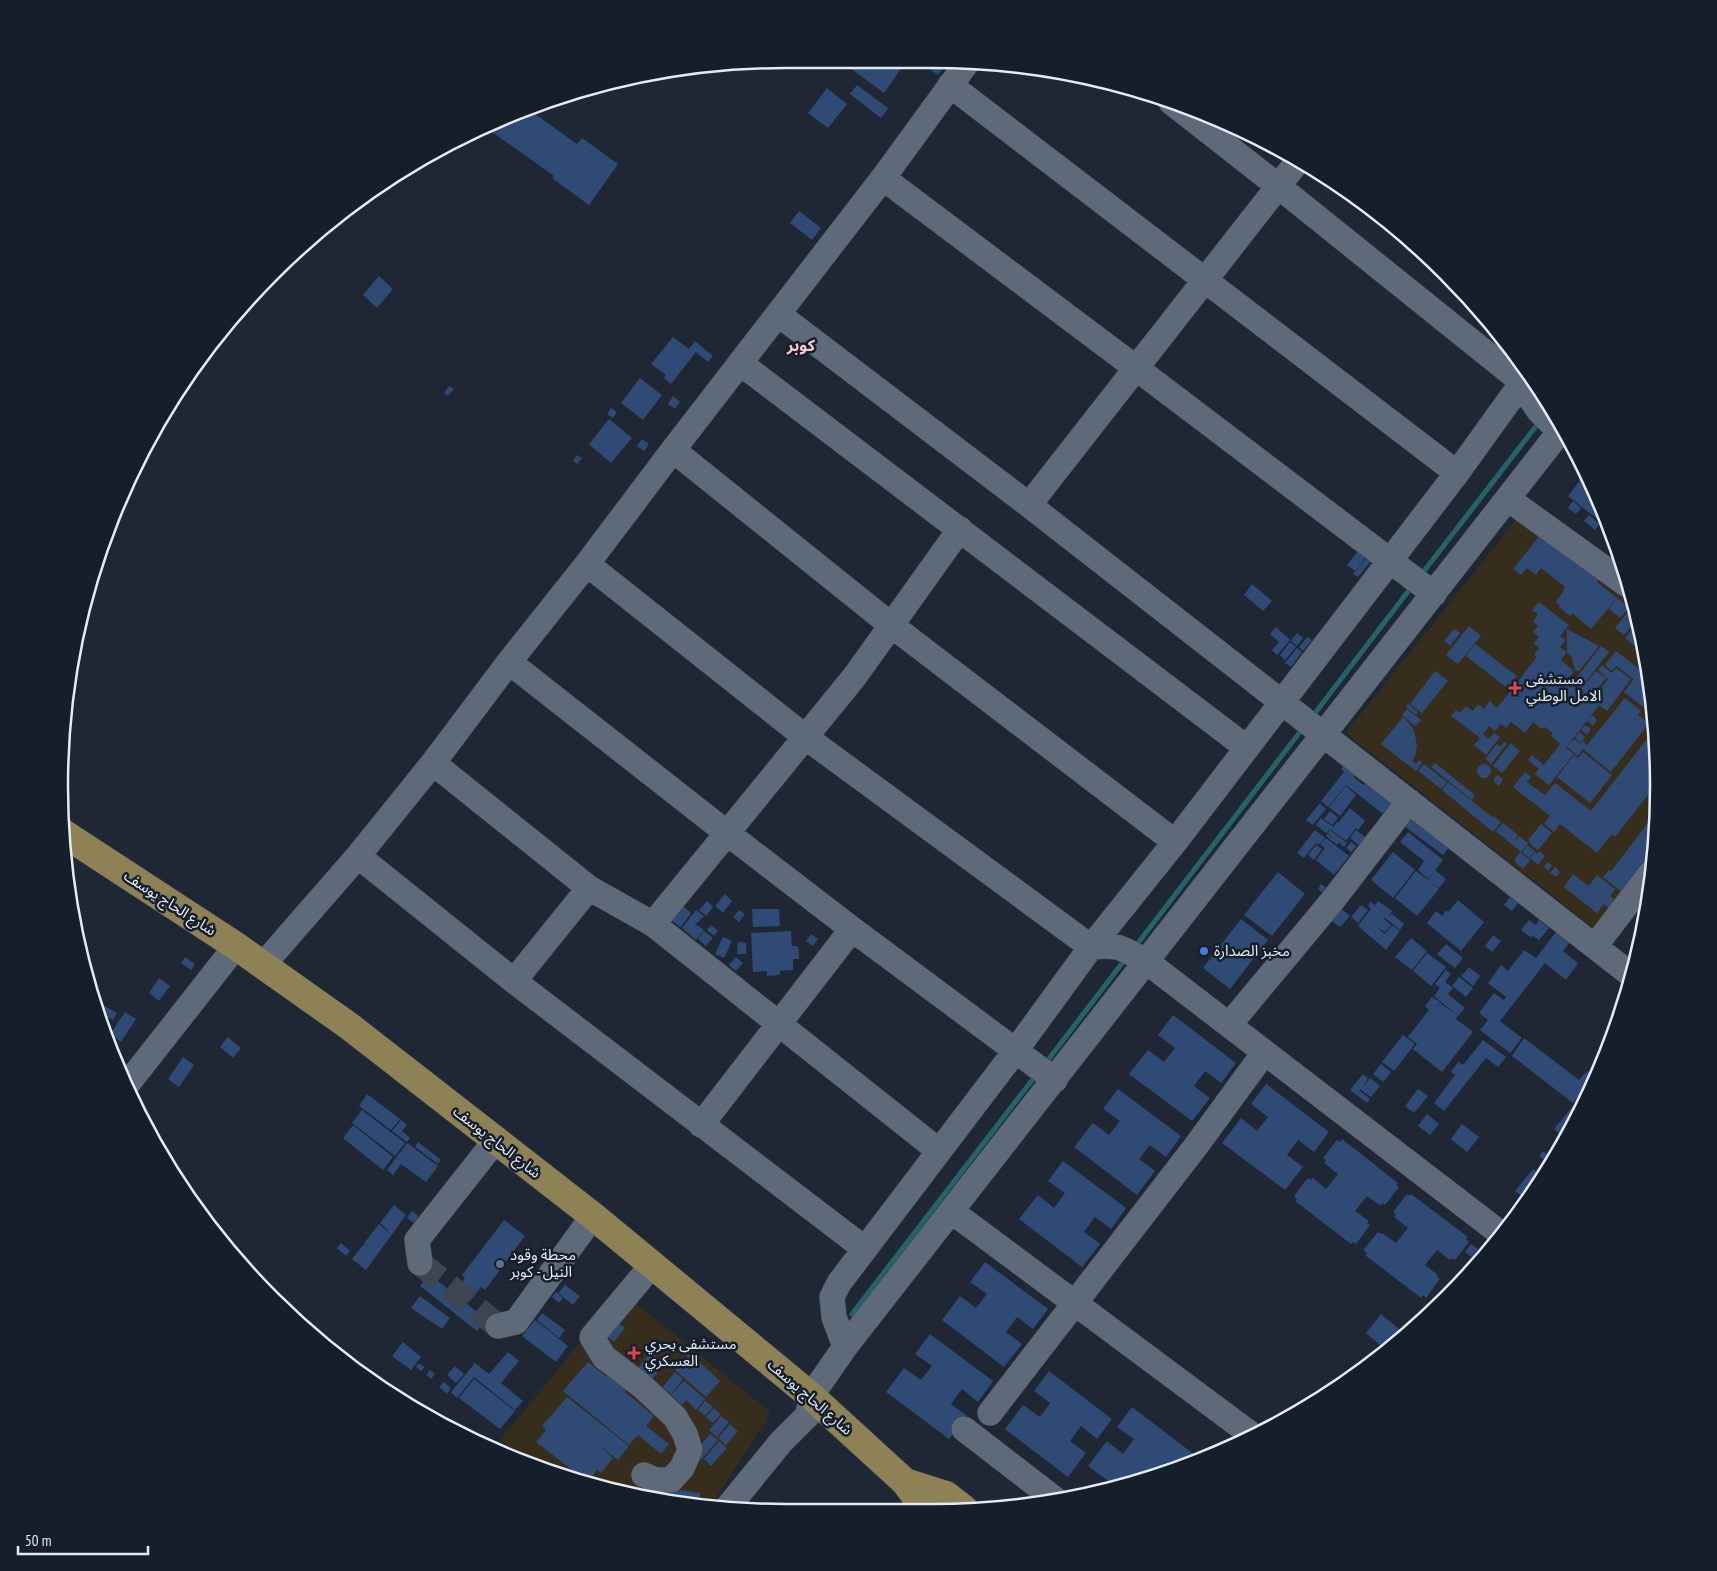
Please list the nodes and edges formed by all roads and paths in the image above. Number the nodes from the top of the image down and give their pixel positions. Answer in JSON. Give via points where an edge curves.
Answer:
{"nodes":[{"id":1,"x":962,"y":69,"type":"edge"},
{"id":2,"x":950,"y":84,"type":"junction"},
{"id":3,"x":1188,"y":116,"type":"edge"},
{"id":4,"x":1294,"y":166,"type":"edge"},
{"id":5,"x":883,"y":178,"type":"junction"},
{"id":6,"x":1278,"y":186,"type":"junction"},
{"id":7,"x":1205,"y":280,"type":"junction"},
{"id":8,"x":778,"y":314,"type":"junction"},
{"id":9,"x":740,"y":363,"type":"junction"},
{"id":10,"x":1136,"y":368,"type":"junction"},
{"id":11,"x":1515,"y":369,"type":"edge"},
{"id":12,"x":1523,"y":380,"type":"edge"},
{"id":13,"x":1527,"y":385,"type":"edge"},
{"id":14,"x":1546,"y":416,"type":"edge"},
{"id":15,"x":1552,"y":426,"type":"edge"},
{"id":16,"x":673,"y":450,"type":"junction"},
{"id":17,"x":1456,"y":473,"type":"junction"},
{"id":18,"x":1508,"y":499,"type":"junction"},
{"id":19,"x":1030,"y":505,"type":"junction"},
{"id":20,"x":960,"y":530,"type":"junction"},
{"id":21,"x":1390,"y":560,"type":"junction"},
{"id":22,"x":587,"y":564,"type":"junction"},
{"id":23,"x":1618,"y":578,"type":"edge"},
{"id":24,"x":1423,"y":585,"type":"junction"},
{"id":25,"x":891,"y":625,"type":"junction"},
{"id":26,"x":509,"y":662,"type":"junction"},
{"id":27,"x":1282,"y":702,"type":"junction"},
{"id":28,"x":1324,"y":735,"type":"junction"},
{"id":29,"x":804,"y":736,"type":"junction"},
{"id":30,"x":1246,"y":748,"type":"junction"},
{"id":31,"x":433,"y":763,"type":"junction"},
{"id":32,"x":1409,"y":801,"type":"junction"},
{"id":33,"x":727,"y":833,"type":"junction"},
{"id":34,"x":69,"y":837,"type":"edge"},
{"id":35,"x":1175,"y":842,"type":"junction"},
{"id":36,"x":358,"y":856,"type":"junction"},
{"id":37,"x":1642,"y":884,"type":"edge"},
{"id":38,"x":589,"y":888,"type":"junction"},
{"id":39,"x":652,"y":924,"type":"junction"},
{"id":40,"x":852,"y":929,"type":"junction"},
{"id":41,"x":236,"y":946,"type":"junction"},
{"id":42,"x":1595,"y":946,"type":"junction"},
{"id":43,"x":1091,"y":947,"type":"junction"},
{"id":44,"x":1136,"y":956,"type":"junction"},
{"id":45,"x":263,"y":965,"type":"junction"},
{"id":46,"x":1625,"y":970,"type":"edge"},
{"id":47,"x":514,"y":981,"type":"junction"},
{"id":48,"x":779,"y":1025,"type":"junction"},
{"id":49,"x":1229,"y":1025,"type":"junction"},
{"id":50,"x":1264,"y":1053,"type":"junction"},
{"id":51,"x":1039,"y":1066,"type":"junction"},
{"id":52,"x":131,"y":1080,"type":"edge"},
{"id":53,"x":701,"y":1125,"type":"junction"},
{"id":54,"x":495,"y":1141,"type":"junction"},
{"id":55,"x":939,"y":1151,"type":"junction"},
{"id":56,"x":951,"y":1211,"type":"junction"},
{"id":57,"x":593,"y":1216,"type":"junction"},
{"id":58,"x":1496,"y":1230,"type":"edge"},
{"id":59,"x":865,"y":1249,"type":"junction"},
{"id":60,"x":420,"y":1263,"type":"dead end"},
{"id":61,"x":652,"y":1265,"type":"junction"},
{"id":62,"x":1074,"y":1303,"type":"junction"},
{"id":63,"x":498,"y":1326,"type":"dead end"},
{"id":64,"x":845,"y":1347,"type":"junction"},
{"id":65,"x":811,"y":1396,"type":"junction"},
{"id":66,"x":990,"y":1413,"type":"dead end"},
{"id":67,"x":964,"y":1429,"type":"dead end"},
{"id":68,"x":1247,"y":1430,"type":"edge"},
{"id":69,"x":644,"y":1474,"type":"dead end"},
{"id":70,"x":905,"y":1482,"type":"junction"},
{"id":71,"x":1048,"y":1494,"type":"edge"},
{"id":72,"x":733,"y":1501,"type":"edge"},
{"id":73,"x":957,"y":1503,"type":"edge"},
{"id":74,"x":921,"y":1504,"type":"edge"}],
"edges":[{"from":1,"to":2,"type":"street"},
{"from":2,"to":5,"type":"street"},
{"from":2,"to":7,"type":"street"},
{"from":3,"to":6,"type":"street"},
{"from":4,"to":6,"type":"street"},
{"from":5,"to":8,"type":"street"},
{"from":5,"to":10,"type":"street"},
{"from":6,"to":7,"type":"street"},
{"from":6,"to":11,"type":"street"},
{"from":7,"to":10,"type":"street"},
{"from":7,"to":17,"type":"street"},
{"from":8,"to":9,"type":"street"},
{"from":8,"to":19,"type":"street"},
{"from":9,"to":16,"type":"street"},
{"from":9,"to":20,"type":"street"},
{"from":10,"to":19,"type":"street"},
{"from":10,"to":21,"type":"street"},
{"from":12,"to":17,"type":"street"},
{"from":13,"to":14,"type":"street","via":[[1528,395]]},
{"from":15,"to":18,"type":"street"},
{"from":16,"to":22,"type":"street"},
{"from":16,"to":25,"type":"street"},
{"from":17,"to":21,"type":"street"},
{"from":18,"to":23,"type":"street"},
{"from":18,"to":24,"type":"street"},
{"from":19,"to":27,"type":"street"},
{"from":20,"to":25,"type":"street"},
{"from":20,"to":30,"type":"street"},
{"from":21,"to":24,"type":"street"},
{"from":21,"to":27,"type":"street"},
{"from":22,"to":26,"type":"street"},
{"from":22,"to":29,"type":"street"},
{"from":24,"to":28,"type":"street"},
{"from":25,"to":29,"type":"street","via":[[855,676]]},
{"from":25,"to":35,"type":"street"},
{"from":26,"to":31,"type":"street"},
{"from":26,"to":33,"type":"street"},
{"from":27,"to":28,"type":"street"},
{"from":27,"to":30,"type":"street"},
{"from":28,"to":32,"type":"street"},
{"from":28,"to":44,"type":"street"},
{"from":29,"to":33,"type":"street"},
{"from":29,"to":43,"type":"street"},
{"from":30,"to":35,"type":"street"},
{"from":31,"to":36,"type":"street"},
{"from":31,"to":38,"type":"street"},
{"from":32,"to":42,"type":"street"},
{"from":32,"to":49,"type":"street","via":[[1333,900]]},
{"from":33,"to":39,"type":"street"},
{"from":33,"to":40,"type":"street"},
{"from":34,"to":41,"type":"main road","name":"شارع الحاج يوسف"},
{"from":35,"to":43,"type":"street"},
{"from":36,"to":45,"type":"street"},
{"from":36,"to":47,"type":"street"},
{"from":37,"to":42,"type":"street"},
{"from":38,"to":39,"type":"street"},
{"from":38,"to":47,"type":"street"},
{"from":39,"to":48,"type":"street"},
{"from":40,"to":48,"type":"street"},
{"from":40,"to":51,"type":"street"},
{"from":41,"to":45,"type":"main road","name":"شارع الحاج يوسف"},
{"from":41,"to":52,"type":"street"},
{"from":42,"to":46,"type":"street"},
{"from":43,"to":44,"type":"street","via":[[1112,945]]},
{"from":43,"to":51,"type":"street"},
{"from":44,"to":49,"type":"street"},
{"from":44,"to":51,"type":"street"},
{"from":45,"to":54,"type":"main road","name":"شارع الحاج يوسف","via":[[349,1026]]},
{"from":47,"to":53,"type":"street"},
{"from":48,"to":53,"type":"street"},
{"from":48,"to":55,"type":"street"},
{"from":49,"to":50,"type":"street"},
{"from":50,"to":58,"type":"street"},
{"from":50,"to":62,"type":"street"},
{"from":51,"to":55,"type":"street"},
{"from":51,"to":56,"type":"street"},
{"from":53,"to":59,"type":"street"},
{"from":54,"to":57,"type":"main road","name":"شارع الحاج يوسف"},
{"from":54,"to":60,"type":"street","via":[[417,1240]]},
{"from":55,"to":59,"type":"street"},
{"from":56,"to":62,"type":"street"},
{"from":56,"to":64,"type":"street"},
{"from":57,"to":61,"type":"main road","name":"شارع الحاج يوسف"},
{"from":57,"to":63,"type":"street","via":[[516,1322]]},
{"from":59,"to":64,"type":"street","via":[[832,1297],[834,1317]]},
{"from":61,"to":65,"type":"main road","name":"شارع الحاج يوسف"},
{"from":61,"to":69,"type":"street","via":[[592,1337],[604,1357],[675,1417],[685,1434],[690,1450],[682,1468],[671,1480],[656,1480]]},
{"from":62,"to":66,"type":"street"},
{"from":62,"to":68,"type":"street"},
{"from":64,"to":65,"type":"street"},
{"from":65,"to":70,"type":"main road","name":"شارع الحاج يوسف"},
{"from":65,"to":72,"type":"street","via":[[808,1415],[781,1442]]},
{"from":67,"to":71,"type":"street"},
{"from":70,"to":73,"type":"main road","name":"شارع الحاج يوسف","via":[[946,1494]]},
{"from":70,"to":74,"type":"main road","name":"شارع الحاج يوسف"}]}
